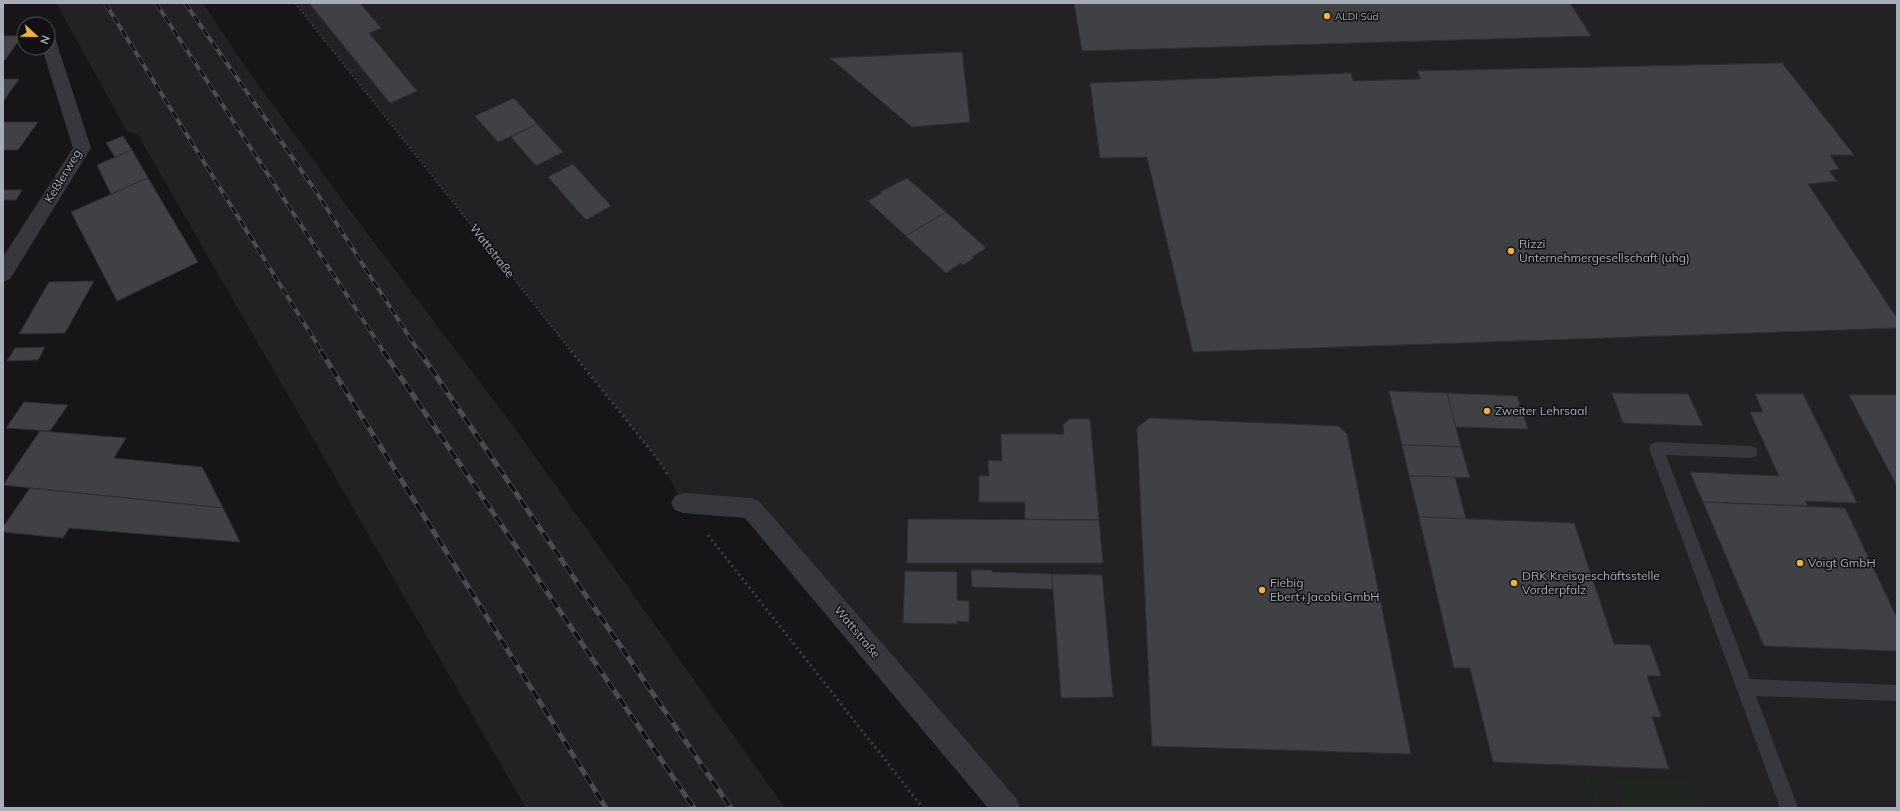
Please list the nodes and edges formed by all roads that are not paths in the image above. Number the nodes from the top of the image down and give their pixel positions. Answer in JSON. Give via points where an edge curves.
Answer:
{"nodes":[{"id":1,"x":53,"y":56,"type":"edge"},
{"id":2,"x":6,"y":264,"type":"edge"},
{"id":3,"x":1751,"y":452,"type":"dead end"},
{"id":4,"x":683,"y":503,"type":"road end"},
{"id":5,"x":1744,"y":687,"type":"junction"},
{"id":6,"x":1897,"y":693,"type":"edge"},
{"id":7,"x":1006,"y":808,"type":"edge"},
{"id":8,"x":1788,"y":808,"type":"edge"}],
"edges":[{"from":1,"to":2,"type":"street","name":"Keßlerweg","via":[[82,148]]},
{"from":3,"to":5,"type":"lane","via":[[1656,448]]},
{"from":4,"to":7,"type":"street","name":"Wattstraße","via":[[751,508]]},
{"from":5,"to":6,"type":"lane"},
{"from":5,"to":8,"type":"lane"}]}
